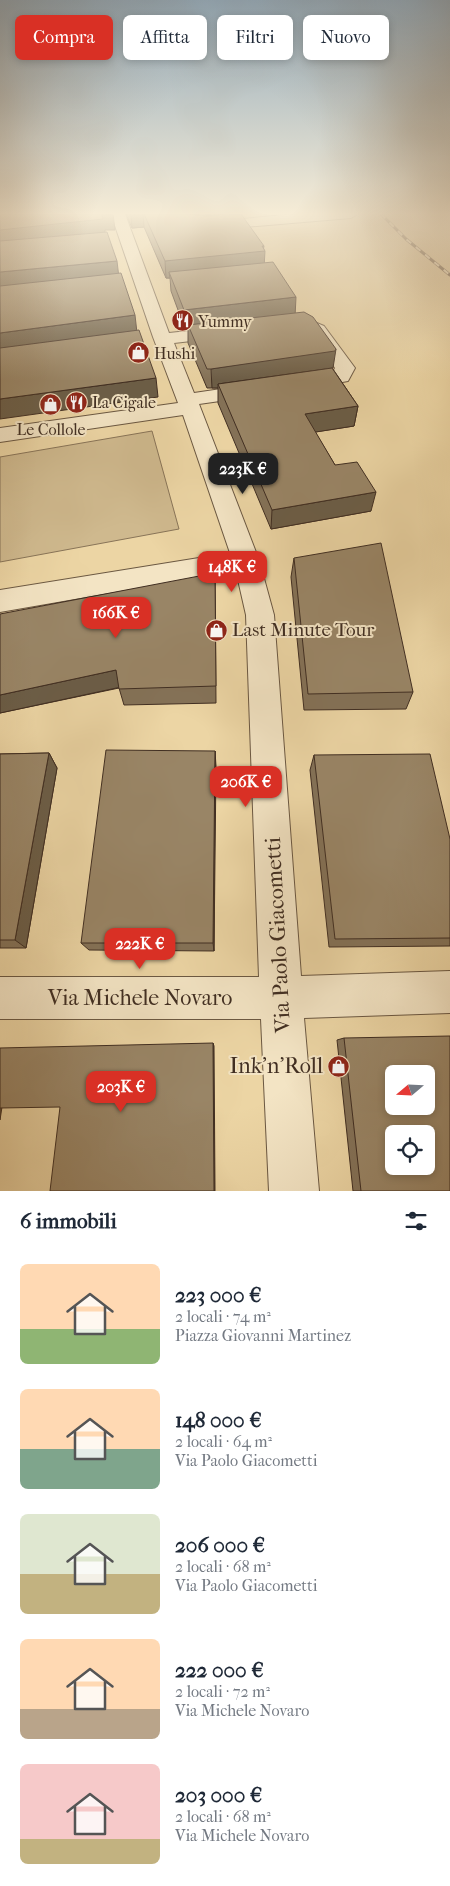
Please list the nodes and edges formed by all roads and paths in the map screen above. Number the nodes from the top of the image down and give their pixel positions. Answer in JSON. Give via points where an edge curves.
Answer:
{"nodes":[{"id":1,"x":137,"y":270,"type":"edge"},
{"id":2,"x":298,"y":323,"type":"edge"},
{"id":3,"x":244,"y":326,"type":"edge"},
{"id":4,"x":161,"y":336,"type":"junction"},
{"id":5,"x":143,"y":341,"type":"edge"},
{"id":6,"x":189,"y":404,"type":"junction"},
{"id":7,"x":0,"y":435,"type":"edge"},
{"id":8,"x":246,"y":560,"type":"junction"},
{"id":9,"x":0,"y":601,"type":"edge"},
{"id":10,"x":450,"y":992,"type":"edge"},
{"id":11,"x":0,"y":998,"type":"edge"},
{"id":12,"x":281,"y":998,"type":"junction"},
{"id":13,"x":294,"y":1191,"type":"edge"}],
"edges":[{"from":1,"to":4,"type":"street","name":"Via Paolo Giacometti","via":[[145,283]]},
{"from":2,"to":6,"type":"street","via":[[307,322],[318,330],[345,368],[341,377]]},
{"from":3,"to":4,"type":"street"},
{"from":4,"to":5,"type":"street"},
{"from":4,"to":6,"type":"street","name":"Via Paolo Giacometti"},
{"from":6,"to":7,"type":"street"},
{"from":6,"to":8,"type":"street","name":"Via Paolo Giacometti"},
{"from":8,"to":9,"type":"street"},
{"from":8,"to":12,"type":"street","name":"Via Paolo Giacometti","via":[[260,615]]},
{"from":10,"to":12,"type":"street","name":"Via Michele Novaro"},
{"from":11,"to":12,"type":"street","name":"Via Michele Novaro"},
{"from":12,"to":13,"type":"street","name":"Via Paolo Giacometti"}]}
